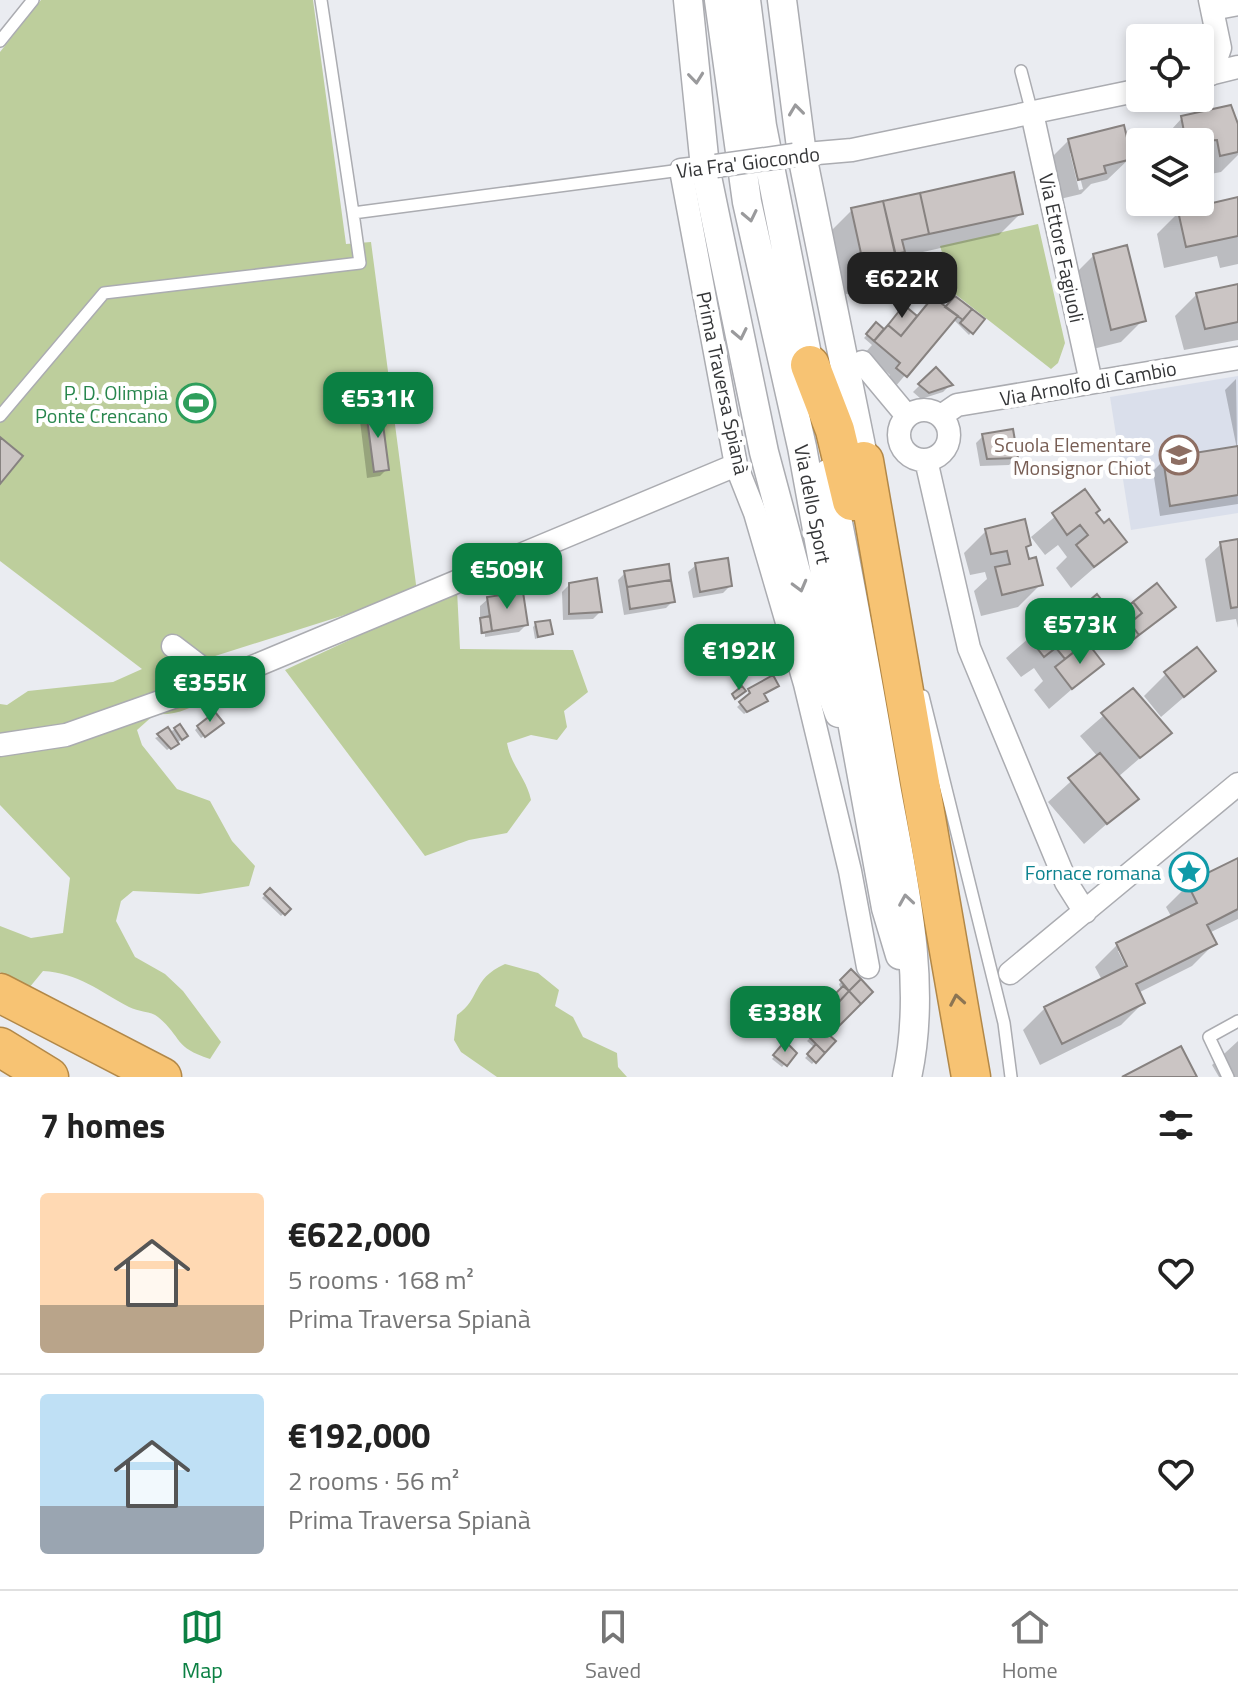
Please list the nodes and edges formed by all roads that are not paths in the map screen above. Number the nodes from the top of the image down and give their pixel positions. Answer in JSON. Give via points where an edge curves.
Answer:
{"nodes":[{"id":1,"x":33,"y":0,"type":"edge"},
{"id":2,"x":321,"y":0,"type":"edge"},
{"id":3,"x":688,"y":0,"type":"edge"},
{"id":4,"x":719,"y":0,"type":"edge"},
{"id":5,"x":746,"y":0,"type":"edge"},
{"id":6,"x":782,"y":0,"type":"edge"},
{"id":7,"x":1211,"y":4,"type":"edge"},
{"id":8,"x":1238,"y":4,"type":"edge"},
{"id":9,"x":0,"y":41,"type":"edge"},
{"id":10,"x":1214,"y":59,"type":"edge"},
{"id":11,"x":1238,"y":67,"type":"edge"},
{"id":12,"x":1021,"y":71,"type":"dead end"},
{"id":13,"x":1214,"y":73,"type":"edge"},
{"id":14,"x":1126,"y":93,"type":"edge"},
{"id":15,"x":1032,"y":113,"type":"junction"},
{"id":16,"x":798,"y":155,"type":"junction"},
{"id":17,"x":701,"y":167,"type":"junction"},
{"id":18,"x":353,"y":213,"type":"junction"},
{"id":19,"x":1238,"y":358,"type":"edge"},
{"id":20,"x":862,"y":362,"type":"dead end"},
{"id":21,"x":810,"y":365,"type":"junction"},
{"id":22,"x":1091,"y":382,"type":"junction"},
{"id":23,"x":0,"y":416,"type":"edge"},
{"id":24,"x":907,"y":416,"type":"junction"},
{"id":25,"x":941,"y":416,"type":"junction"},
{"id":26,"x":926,"y":460,"type":"junction"},
{"id":27,"x":864,"y":461,"type":"junction"},
{"id":28,"x":736,"y":465,"type":"junction"},
{"id":29,"x":910,"y":643,"type":"dead end"},
{"id":30,"x":173,"y":646,"type":"dead end"},
{"id":31,"x":219,"y":681,"type":"junction"},
{"id":32,"x":921,"y":689,"type":"dead end"},
{"id":33,"x":0,"y":745,"type":"edge"},
{"id":34,"x":912,"y":749,"type":"junction"},
{"id":35,"x":862,"y":778,"type":"junction"},
{"id":36,"x":1238,"y":784,"type":"edge"},
{"id":37,"x":1085,"y":912,"type":"junction"},
{"id":38,"x":868,"y":967,"type":"dead end"},
{"id":39,"x":1010,"y":973,"type":"dead end"},
{"id":40,"x":0,"y":993,"type":"edge"},
{"id":41,"x":914,"y":1006,"type":"junction"},
{"id":42,"x":0,"y":1009,"type":"edge"},
{"id":43,"x":1238,"y":1021,"type":"edge"},
{"id":44,"x":0,"y":1047,"type":"edge"},
{"id":45,"x":0,"y":1066,"type":"edge"},
{"id":46,"x":18,"y":1077,"type":"edge"},
{"id":47,"x":49,"y":1077,"type":"edge"},
{"id":48,"x":113,"y":1077,"type":"edge"},
{"id":49,"x":162,"y":1077,"type":"edge"},
{"id":50,"x":907,"y":1077,"type":"edge"},
{"id":51,"x":971,"y":1077,"type":"edge"},
{"id":52,"x":1011,"y":1077,"type":"edge"},
{"id":53,"x":1228,"y":1077,"type":"edge"}],
"edges":[{"from":1,"to":9,"type":"lane"},
{"from":2,"to":18,"type":"lane"},
{"from":3,"to":17,"type":"street","one_way":true},
{"from":4,"to":35,"type":"street","name":"Via dello Sport","one_way":true,"via":[[747,202],[805,462]]},
{"from":5,"to":21,"type":"street","name":"Via dello Sport","via":[[762,126]]},
{"from":16,"to":6,"type":"street","one_way":true},
{"from":7,"to":8,"type":"street"},
{"from":7,"to":10,"type":"street","via":[[1220,48]]},
{"from":11,"to":13,"type":"street"},
{"from":12,"to":15,"type":"lane"},
{"from":14,"to":15,"type":"street","name":"Via Fra' Giocondo"},
{"from":15,"to":16,"type":"street","name":"Via Fra' Giocondo","via":[[852,150]]},
{"from":15,"to":22,"type":"street","name":"Via Ettore Fagiuoli"},
{"from":16,"to":17,"type":"street","name":"Via Fra' Giocondo","bridge":true},
{"from":16,"to":27,"type":"street"},
{"from":17,"to":18,"type":"lane","name":"Via Fra' Giocondo"},
{"from":17,"to":28,"type":"street","name":"Prima Traversa Spianà"},
{"from":17,"to":35,"type":"street","one_way":true,"via":[[764,452],[820,662]]},
{"from":18,"to":23,"type":"lane","via":[[360,263],[104,293]]},
{"from":19,"to":22,"type":"street","name":"Via Arnolfo di Cambio"},
{"from":20,"to":24,"type":"street"},
{"from":21,"to":34,"type":"highway","via":[[835,430]]},
{"from":41,"to":21,"type":"street","name":"Via dello Sport","one_way":true,"via":[[909,911]]},
{"from":22,"to":25,"type":"street","name":"Via Arnolfo di Cambio","via":[[957,405]]},
{"from":24,"to":25,"type":"street","via":[[920,410]]},
{"from":24,"to":26,"type":"street","via":[[899,429],[901,445],[911,457]]},
{"from":25,"to":26,"type":"street","via":[[949,430],[947,446]]},
{"from":26,"to":37,"type":"street","via":[[969,648],[1066,882]]},
{"from":27,"to":29,"type":"lane"},
{"from":27,"to":34,"type":"highway"},
{"from":28,"to":31,"type":"street"},
{"from":28,"to":38,"type":"street","name":"Prima Traversa Spianà","via":[[805,684]]},
{"from":30,"to":31,"type":"street"},
{"from":31,"to":33,"type":"street","via":[[66,735]]},
{"from":32,"to":52,"type":"lane","via":[[1004,1023]]},
{"from":51,"to":34,"type":"highway","one_way":true},
{"from":35,"to":41,"type":"street","name":"Via dello Sport","via":[[886,908]]},
{"from":36,"to":37,"type":"street"},
{"from":37,"to":39,"type":"street"},
{"from":40,"to":49,"type":"highway"},
{"from":41,"to":50,"type":"street","name":"Via dello Sport","via":[[914,1048]]},
{"from":42,"to":48,"type":"highway"},
{"from":43,"to":53,"type":"lane","via":[[1209,1037]]},
{"from":44,"to":47,"type":"highway"},
{"from":45,"to":46,"type":"highway"}]}
